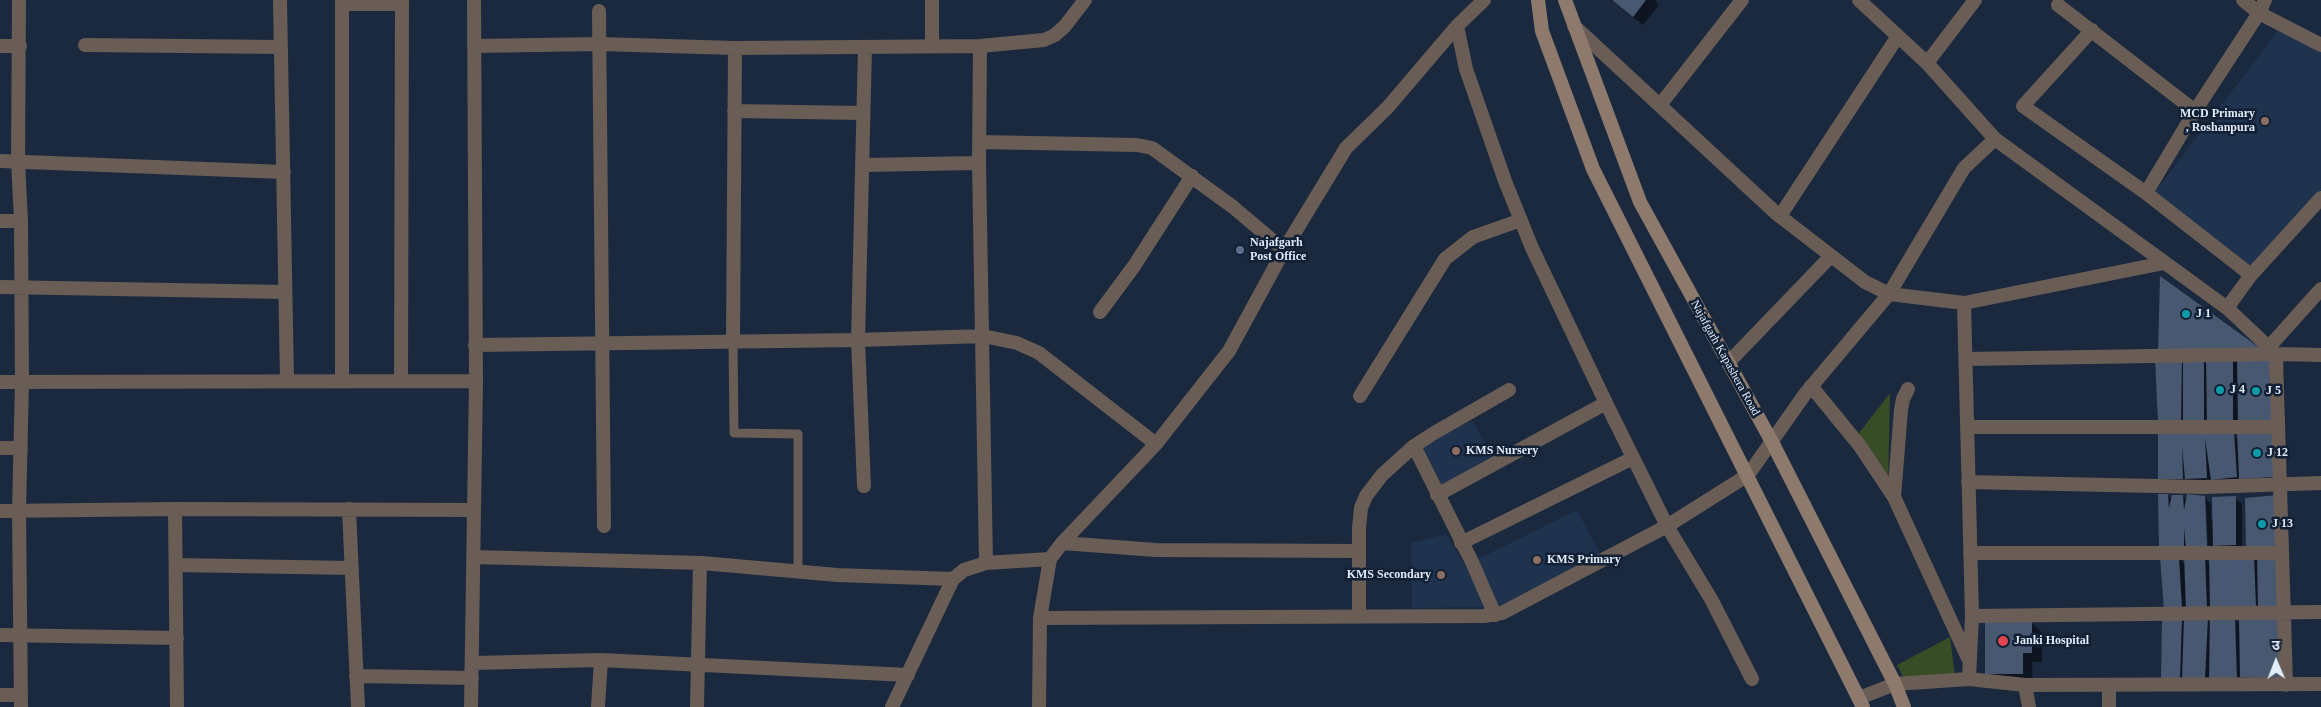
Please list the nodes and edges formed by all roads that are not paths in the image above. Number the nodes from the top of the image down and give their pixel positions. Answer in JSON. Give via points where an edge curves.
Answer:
{"nodes":[{"id":1,"x":19,"y":0,"type":"edge"},
{"id":2,"x":280,"y":0,"type":"edge"},
{"id":3,"x":474,"y":0,"type":"edge"},
{"id":4,"x":932,"y":0,"type":"edge"},
{"id":5,"x":1085,"y":0,"type":"edge"},
{"id":6,"x":1484,"y":0,"type":"edge"},
{"id":7,"x":1538,"y":0,"type":"edge"},
{"id":8,"x":1565,"y":0,"type":"edge"},
{"id":9,"x":1742,"y":0,"type":"edge"},
{"id":10,"x":1859,"y":0,"type":"edge"},
{"id":11,"x":1975,"y":0,"type":"edge"},
{"id":12,"x":2243,"y":0,"type":"edge"},
{"id":13,"x":342,"y":2,"type":"edge"},
{"id":14,"x":402,"y":2,"type":"edge"},
{"id":15,"x":2058,"y":5,"type":"dead end"},
{"id":16,"x":2262,"y":6,"type":"edge"},
{"id":17,"x":599,"y":11,"type":"dead end"},
{"id":18,"x":1457,"y":26,"type":"junction"},
{"id":19,"x":1574,"y":26,"type":"junction"},
{"id":20,"x":2092,"y":30,"type":"junction"},
{"id":21,"x":1898,"y":36,"type":"junction"},
{"id":22,"x":599,"y":44,"type":"junction"},
{"id":23,"x":85,"y":45,"type":"dead end"},
{"id":24,"x":2321,"y":45,"type":"edge"},
{"id":25,"x":0,"y":46,"type":"edge"},
{"id":26,"x":20,"y":46,"type":"junction"},
{"id":27,"x":474,"y":46,"type":"junction"},
{"id":28,"x":932,"y":46,"type":"junction"},
{"id":29,"x":980,"y":46,"type":"junction"},
{"id":30,"x":281,"y":47,"type":"junction"},
{"id":31,"x":865,"y":47,"type":"junction"},
{"id":32,"x":735,"y":48,"type":"junction"},
{"id":33,"x":1927,"y":63,"type":"junction"},
{"id":34,"x":1660,"y":105,"type":"junction"},
{"id":35,"x":734,"y":111,"type":"junction"},
{"id":36,"x":2195,"y":111,"type":"junction"},
{"id":37,"x":863,"y":113,"type":"junction"},
{"id":38,"x":1995,"y":139,"type":"junction"},
{"id":39,"x":979,"y":142,"type":"junction"},
{"id":40,"x":0,"y":161,"type":"edge"},
{"id":41,"x":18,"y":161,"type":"junction"},
{"id":42,"x":979,"y":162,"type":"junction"},
{"id":43,"x":862,"y":164,"type":"junction"},
{"id":44,"x":284,"y":172,"type":"junction"},
{"id":45,"x":1192,"y":176,"type":"junction"},
{"id":46,"x":2146,"y":193,"type":"junction"},
{"id":47,"x":2321,"y":198,"type":"edge"},
{"id":48,"x":1780,"y":216,"type":"junction"},
{"id":49,"x":1521,"y":220,"type":"junction"},
{"id":50,"x":0,"y":221,"type":"edge"},
{"id":51,"x":21,"y":221,"type":"junction"},
{"id":52,"x":1284,"y":250,"type":"junction"},
{"id":53,"x":1831,"y":256,"type":"junction"},
{"id":54,"x":2164,"y":263,"type":"junction"},
{"id":55,"x":2251,"y":275,"type":"junction"},
{"id":56,"x":0,"y":287,"type":"edge"},
{"id":57,"x":22,"y":287,"type":"junction"},
{"id":58,"x":2321,"y":290,"type":"edge"},
{"id":59,"x":285,"y":292,"type":"junction"},
{"id":60,"x":1889,"y":294,"type":"junction"},
{"id":61,"x":1964,"y":303,"type":"junction"},
{"id":62,"x":2227,"y":308,"type":"junction"},
{"id":63,"x":1100,"y":312,"type":"dead end"},
{"id":64,"x":983,"y":336,"type":"junction"},
{"id":65,"x":858,"y":340,"type":"junction"},
{"id":66,"x":733,"y":342,"type":"junction"},
{"id":67,"x":602,"y":344,"type":"junction"},
{"id":68,"x":475,"y":345,"type":"junction"},
{"id":69,"x":2272,"y":350,"type":"junction"},
{"id":70,"x":2321,"y":355,"type":"edge"},
{"id":71,"x":1966,"y":359,"type":"junction"},
{"id":72,"x":1728,"y":363,"type":"junction"},
{"id":73,"x":287,"y":380,"type":"junction"},
{"id":74,"x":342,"y":380,"type":"junction"},
{"id":75,"x":401,"y":380,"type":"junction"},
{"id":76,"x":476,"y":381,"type":"junction"},
{"id":77,"x":0,"y":382,"type":"edge"},
{"id":78,"x":22,"y":382,"type":"junction"},
{"id":79,"x":1811,"y":386,"type":"junction"},
{"id":80,"x":1908,"y":389,"type":"dead end"},
{"id":81,"x":1509,"y":390,"type":"dead end"},
{"id":82,"x":1360,"y":396,"type":"dead end"},
{"id":83,"x":1606,"y":403,"type":"junction"},
{"id":84,"x":1967,"y":427,"type":"junction"},
{"id":85,"x":2278,"y":427,"type":"junction"},
{"id":86,"x":1772,"y":442,"type":"junction"},
{"id":87,"x":1156,"y":444,"type":"junction"},
{"id":88,"x":1414,"y":446,"type":"junction"},
{"id":89,"x":0,"y":448,"type":"edge"},
{"id":90,"x":21,"y":448,"type":"junction"},
{"id":91,"x":1633,"y":458,"type":"junction"},
{"id":92,"x":1748,"y":475,"type":"junction"},
{"id":93,"x":1968,"y":482,"type":"junction"},
{"id":94,"x":2321,"y":483,"type":"edge"},
{"id":95,"x":2281,"y":484,"type":"junction"},
{"id":96,"x":864,"y":486,"type":"dead end"},
{"id":97,"x":1437,"y":495,"type":"junction"},
{"id":98,"x":1894,"y":497,"type":"junction"},
{"id":99,"x":175,"y":509,"type":"junction"},
{"id":100,"x":350,"y":509,"type":"junction"},
{"id":101,"x":474,"y":510,"type":"junction"},
{"id":102,"x":0,"y":511,"type":"edge"},
{"id":103,"x":19,"y":511,"type":"junction"},
{"id":104,"x":604,"y":526,"type":"dead end"},
{"id":105,"x":1668,"y":526,"type":"junction"},
{"id":106,"x":1062,"y":543,"type":"junction"},
{"id":107,"x":1461,"y":543,"type":"junction"},
{"id":108,"x":1359,"y":551,"type":"junction"},
{"id":109,"x":2282,"y":553,"type":"junction"},
{"id":110,"x":1970,"y":554,"type":"junction"},
{"id":111,"x":474,"y":557,"type":"junction"},
{"id":112,"x":1050,"y":559,"type":"junction"},
{"id":113,"x":986,"y":562,"type":"junction"},
{"id":114,"x":700,"y":563,"type":"junction"},
{"id":115,"x":176,"y":564,"type":"junction"},
{"id":116,"x":352,"y":568,"type":"junction"},
{"id":117,"x":798,"y":572,"type":"junction"},
{"id":118,"x":952,"y":579,"type":"junction"},
{"id":119,"x":2321,"y":612,"type":"edge"},
{"id":120,"x":2284,"y":613,"type":"junction"},
{"id":121,"x":1496,"y":615,"type":"junction"},
{"id":122,"x":1972,"y":616,"type":"junction"},
{"id":123,"x":1359,"y":617,"type":"junction"},
{"id":124,"x":1040,"y":618,"type":"junction"},
{"id":125,"x":0,"y":635,"type":"edge"},
{"id":126,"x":20,"y":635,"type":"junction"},
{"id":127,"x":176,"y":638,"type":"junction"},
{"id":128,"x":601,"y":660,"type":"junction"},
{"id":129,"x":1970,"y":660,"type":"junction"},
{"id":130,"x":473,"y":663,"type":"junction"},
{"id":131,"x":698,"y":663,"type":"junction"},
{"id":132,"x":908,"y":675,"type":"junction"},
{"id":133,"x":356,"y":676,"type":"junction"},
{"id":134,"x":472,"y":678,"type":"junction"},
{"id":135,"x":1752,"y":679,"type":"dead end"},
{"id":136,"x":1969,"y":679,"type":"junction"},
{"id":137,"x":1895,"y":684,"type":"junction"},
{"id":138,"x":2321,"y":684,"type":"edge"},
{"id":139,"x":2025,"y":685,"type":"junction"},
{"id":140,"x":2109,"y":685,"type":"junction"},
{"id":141,"x":2286,"y":685,"type":"junction"},
{"id":142,"x":0,"y":695,"type":"edge"},
{"id":143,"x":21,"y":701,"type":"edge"},
{"id":144,"x":1861,"y":702,"type":"edge"},
{"id":145,"x":177,"y":707,"type":"edge"},
{"id":146,"x":358,"y":707,"type":"edge"},
{"id":147,"x":471,"y":707,"type":"edge"},
{"id":148,"x":598,"y":707,"type":"edge"},
{"id":149,"x":697,"y":707,"type":"edge"},
{"id":150,"x":892,"y":707,"type":"edge"},
{"id":151,"x":1039,"y":707,"type":"edge"},
{"id":152,"x":1904,"y":707,"type":"edge"},
{"id":153,"x":2029,"y":707,"type":"edge"},
{"id":154,"x":2109,"y":707,"type":"edge"}],
"edges":[{"from":1,"to":26,"type":"street"},
{"from":2,"to":30,"type":"street"},
{"from":3,"to":27,"type":"street"},
{"from":4,"to":28,"type":"street"},
{"from":5,"to":29,"type":"street","via":[[1065,26],[1044,40]]},
{"from":6,"to":18,"type":"street"},
{"from":7,"to":92,"type":"main road","via":[[1542,31],[1594,169]]},
{"from":8,"to":19,"type":"main road","name":"Najafgarh Kapashera Road"},
{"from":9,"to":34,"type":"street"},
{"from":10,"to":21,"type":"street"},
{"from":11,"to":33,"type":"street"},
{"from":12,"to":16,"type":"street"},
{"from":13,"to":14,"type":"street"},
{"from":13,"to":74,"type":"street"},
{"from":14,"to":75,"type":"street"},
{"from":15,"to":20,"type":"street"},
{"from":16,"to":24,"type":"street"},
{"from":16,"to":36,"type":"street"},
{"from":17,"to":22,"type":"street"},
{"from":18,"to":49,"type":"street","via":[[1466,69]]},
{"from":18,"to":52,"type":"street","via":[[1388,107],[1346,148]]},
{"from":19,"to":34,"type":"street"},
{"from":19,"to":72,"type":"main road","name":"Najafgarh Kapashera Road","via":[[1640,202]]},
{"from":20,"to":36,"type":"street"},
{"from":20,"to":46,"type":"street","via":[[2023,106]]},
{"from":21,"to":33,"type":"street"},
{"from":21,"to":48,"type":"street"},
{"from":22,"to":27,"type":"street"},
{"from":22,"to":32,"type":"street"},
{"from":22,"to":67,"type":"street"},
{"from":23,"to":30,"type":"street"},
{"from":25,"to":26,"type":"street"},
{"from":26,"to":41,"type":"street"},
{"from":27,"to":68,"type":"street"},
{"from":28,"to":29,"type":"street"},
{"from":28,"to":31,"type":"street"},
{"from":29,"to":39,"type":"street"},
{"from":30,"to":44,"type":"street"},
{"from":31,"to":32,"type":"street"},
{"from":31,"to":37,"type":"street"},
{"from":32,"to":35,"type":"street"},
{"from":33,"to":38,"type":"street"},
{"from":34,"to":48,"type":"street"},
{"from":35,"to":37,"type":"street"},
{"from":35,"to":66,"type":"street"},
{"from":36,"to":46,"type":"street"},
{"from":37,"to":43,"type":"street"},
{"from":38,"to":54,"type":"street"},
{"from":38,"to":60,"type":"street","via":[[1964,168]]},
{"from":39,"to":42,"type":"street"},
{"from":39,"to":45,"type":"street","via":[[1138,145],[1152,148]]},
{"from":40,"to":41,"type":"street"},
{"from":41,"to":44,"type":"street"},
{"from":41,"to":51,"type":"street"},
{"from":42,"to":43,"type":"street"},
{"from":42,"to":64,"type":"street"},
{"from":43,"to":65,"type":"street"},
{"from":44,"to":59,"type":"street"},
{"from":45,"to":52,"type":"street"},
{"from":45,"to":63,"type":"street"},
{"from":46,"to":55,"type":"street"},
{"from":47,"to":55,"type":"street"},
{"from":48,"to":53,"type":"street"},
{"from":49,"to":82,"type":"street","via":[[1473,237],[1446,259]]},
{"from":49,"to":83,"type":"street"},
{"from":50,"to":51,"type":"street"},
{"from":51,"to":57,"type":"street"},
{"from":52,"to":87,"type":"street","via":[[1229,351]]},
{"from":53,"to":60,"type":"street","via":[[1865,282]]},
{"from":53,"to":72,"type":"street"},
{"from":54,"to":61,"type":"street"},
{"from":54,"to":62,"type":"street"},
{"from":55,"to":62,"type":"street"},
{"from":56,"to":57,"type":"street"},
{"from":57,"to":59,"type":"street"},
{"from":57,"to":78,"type":"street"},
{"from":58,"to":69,"type":"street"},
{"from":59,"to":73,"type":"street"},
{"from":60,"to":61,"type":"street"},
{"from":60,"to":79,"type":"street"},
{"from":61,"to":71,"type":"street"},
{"from":62,"to":69,"type":"street"},
{"from":64,"to":65,"type":"street"},
{"from":64,"to":87,"type":"street","via":[[1017,343],[1039,353]]},
{"from":64,"to":113,"type":"street"},
{"from":65,"to":66,"type":"street"},
{"from":65,"to":96,"type":"street"},
{"from":66,"to":67,"type":"street"},
{"from":66,"to":117,"type":"lane","via":[[734,433],[798,434]]},
{"from":67,"to":68,"type":"street"},
{"from":67,"to":104,"type":"street"},
{"from":68,"to":76,"type":"street"},
{"from":69,"to":70,"type":"street"},
{"from":69,"to":71,"type":"street"},
{"from":69,"to":85,"type":"street"},
{"from":71,"to":84,"type":"street"},
{"from":72,"to":86,"type":"main road","name":"Najafgarh Kapashera Road"},
{"from":73,"to":74,"type":"street"},
{"from":73,"to":78,"type":"street"},
{"from":74,"to":75,"type":"street"},
{"from":75,"to":76,"type":"street"},
{"from":76,"to":101,"type":"street"},
{"from":77,"to":78,"type":"street"},
{"from":78,"to":90,"type":"street"},
{"from":79,"to":86,"type":"street"},
{"from":79,"to":98,"type":"street","via":[[1860,446]]},
{"from":80,"to":98,"type":"street","via":[[1903,399]]},
{"from":81,"to":88,"type":"street"},
{"from":83,"to":91,"type":"street"},
{"from":83,"to":97,"type":"street"},
{"from":84,"to":85,"type":"street"},
{"from":84,"to":93,"type":"street"},
{"from":85,"to":95,"type":"street"},
{"from":86,"to":92,"type":"street"},
{"from":86,"to":137,"type":"main road","name":"Najafgarh Kapashera Road"},
{"from":87,"to":106,"type":"street"},
{"from":88,"to":97,"type":"street"},
{"from":88,"to":108,"type":"street","via":[[1382,475],[1366,496],[1361,508]]},
{"from":89,"to":90,"type":"street"},
{"from":90,"to":103,"type":"street"},
{"from":91,"to":105,"type":"street"},
{"from":91,"to":107,"type":"street"},
{"from":92,"to":105,"type":"street"},
{"from":92,"to":144,"type":"main road"},
{"from":93,"to":95,"type":"street","via":[[2204,487]]},
{"from":93,"to":110,"type":"street"},
{"from":94,"to":95,"type":"street"},
{"from":95,"to":109,"type":"street"},
{"from":97,"to":107,"type":"street"},
{"from":98,"to":129,"type":"street"},
{"from":99,"to":100,"type":"street"},
{"from":99,"to":103,"type":"street"},
{"from":99,"to":115,"type":"street"},
{"from":100,"to":101,"type":"street"},
{"from":100,"to":116,"type":"street"},
{"from":101,"to":111,"type":"street"},
{"from":102,"to":103,"type":"street"},
{"from":103,"to":126,"type":"street"},
{"from":105,"to":121,"type":"street"},
{"from":105,"to":135,"type":"street","via":[[1711,599]]},
{"from":106,"to":108,"type":"street","via":[[1156,550]]},
{"from":106,"to":112,"type":"street"},
{"from":107,"to":121,"type":"street"},
{"from":108,"to":123,"type":"street"},
{"from":109,"to":110,"type":"street"},
{"from":109,"to":120,"type":"street"},
{"from":110,"to":122,"type":"street"},
{"from":111,"to":114,"type":"street"},
{"from":111,"to":130,"type":"street"},
{"from":112,"to":113,"type":"street"},
{"from":112,"to":124,"type":"street"},
{"from":113,"to":118,"type":"street","via":[[964,570]]},
{"from":114,"to":117,"type":"street"},
{"from":114,"to":131,"type":"street"},
{"from":115,"to":116,"type":"street"},
{"from":115,"to":127,"type":"street"},
{"from":116,"to":133,"type":"street"},
{"from":117,"to":118,"type":"street"},
{"from":118,"to":132,"type":"street"},
{"from":119,"to":120,"type":"street"},
{"from":120,"to":122,"type":"street"},
{"from":120,"to":141,"type":"street"},
{"from":121,"to":123,"type":"street"},
{"from":122,"to":129,"type":"street"},
{"from":123,"to":124,"type":"street"},
{"from":124,"to":151,"type":"street"},
{"from":125,"to":126,"type":"street"},
{"from":126,"to":127,"type":"street"},
{"from":126,"to":143,"type":"street"},
{"from":127,"to":145,"type":"street"},
{"from":128,"to":130,"type":"street"},
{"from":128,"to":131,"type":"street"},
{"from":128,"to":148,"type":"street"},
{"from":129,"to":136,"type":"street"},
{"from":130,"to":134,"type":"street"},
{"from":131,"to":132,"type":"street"},
{"from":131,"to":149,"type":"street"},
{"from":132,"to":150,"type":"street"},
{"from":133,"to":134,"type":"street"},
{"from":133,"to":146,"type":"street"},
{"from":134,"to":147,"type":"street"},
{"from":136,"to":137,"type":"street"},
{"from":136,"to":139,"type":"street"},
{"from":137,"to":144,"type":"street"},
{"from":137,"to":152,"type":"main road","name":"Najafgarh Kapashera Road"},
{"from":138,"to":141,"type":"street"},
{"from":139,"to":140,"type":"street"},
{"from":139,"to":153,"type":"street"},
{"from":140,"to":141,"type":"street"},
{"from":140,"to":154,"type":"street"},
{"from":142,"to":143,"type":"street"}]}
